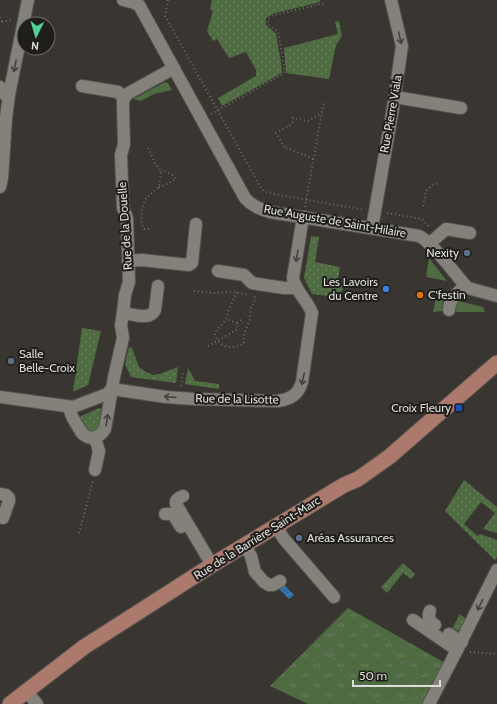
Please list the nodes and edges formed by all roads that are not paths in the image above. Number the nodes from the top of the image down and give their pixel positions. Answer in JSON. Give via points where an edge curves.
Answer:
{"nodes":[{"id":1,"x":28,"y":0,"type":"edge"},
{"id":2,"x":123,"y":0,"type":"edge"},
{"id":3,"x":391,"y":0,"type":"edge"},
{"id":4,"x":141,"y":3,"type":"edge"},
{"id":5,"x":174,"y":68,"type":"junction"},
{"id":6,"x":82,"y":86,"type":"dead end"},
{"id":7,"x":5,"y":91,"type":"edge"},
{"id":8,"x":395,"y":97,"type":"junction"},
{"id":9,"x":124,"y":98,"type":"junction"},
{"id":10,"x":461,"y":108,"type":"dead end"},
{"id":11,"x":0,"y":187,"type":"edge"},
{"id":12,"x":303,"y":214,"type":"junction"},
{"id":13,"x":196,"y":224,"type":"dead end"},
{"id":14,"x":372,"y":228,"type":"junction"},
{"id":15,"x":470,"y":233,"type":"dead end"},
{"id":16,"x":429,"y":244,"type":"junction"},
{"id":17,"x":128,"y":261,"type":"junction"},
{"id":18,"x":218,"y":271,"type":"dead end"},
{"id":19,"x":465,"y":285,"type":"junction"},
{"id":20,"x":158,"y":286,"type":"dead end"},
{"id":21,"x":296,"y":286,"type":"junction"},
{"id":22,"x":497,"y":296,"type":"edge"},
{"id":23,"x":449,"y":310,"type":"dead end"},
{"id":24,"x":123,"y":313,"type":"junction"},
{"id":25,"x":497,"y":364,"type":"edge"},
{"id":26,"x":112,"y":389,"type":"junction"},
{"id":27,"x":0,"y":397,"type":"edge"},
{"id":28,"x":69,"y":407,"type":"junction"},
{"id":29,"x":95,"y":438,"type":"junction"},
{"id":30,"x":95,"y":470,"type":"road end"},
{"id":31,"x":0,"y":494,"type":"edge"},
{"id":32,"x":183,"y":496,"type":"dead end"},
{"id":33,"x":165,"y":514,"type":"dead end"},
{"id":34,"x":3,"y":518,"type":"dead end"},
{"id":35,"x":276,"y":526,"type":"junction"},
{"id":36,"x":245,"y":546,"type":"junction"},
{"id":37,"x":209,"y":567,"type":"junction"},
{"id":38,"x":497,"y":570,"type":"edge"},
{"id":39,"x":280,"y":581,"type":"dead end"},
{"id":40,"x":334,"y":597,"type":"dead end"},
{"id":41,"x":430,"y":611,"type":"dead end"},
{"id":42,"x":413,"y":620,"type":"dead end"},
{"id":43,"x":435,"y":625,"type":"dead end"},
{"id":44,"x":449,"y":634,"type":"dead end"},
{"id":45,"x":461,"y":648,"type":"junction"},
{"id":46,"x":26,"y":691,"type":"junction"},
{"id":47,"x":10,"y":704,"type":"edge"},
{"id":48,"x":37,"y":704,"type":"edge"},
{"id":49,"x":429,"y":704,"type":"edge"}],
"edges":[{"from":1,"to":7,"type":"street","one_way":true},
{"from":2,"to":4,"type":"street","name":"Rue Auguste de Saint-Hilaire"},
{"from":3,"to":8,"type":"street","name":"Rue Pierre Viala","one_way":true,"via":[[402,46]]},
{"from":4,"to":5,"type":"street","name":"Rue Auguste de Saint-Hilaire"},
{"from":5,"to":9,"type":"street"},
{"from":5,"to":12,"type":"street","name":"Rue Auguste de Saint-Hilaire","via":[[245,198],[261,210]]},
{"from":6,"to":9,"type":"street","via":[[118,92]]},
{"from":7,"to":11,"type":"street","via":[[6,118]]},
{"from":8,"to":10,"type":"street"},
{"from":8,"to":14,"type":"street","name":"Rue Pierre Viala"},
{"from":9,"to":17,"type":"street","name":"Rue de la Douelle","via":[[124,144],[121,155]]},
{"from":12,"to":14,"type":"street","name":"Rue Auguste de Saint-Hilaire"},
{"from":12,"to":21,"type":"street","one_way":true,"via":[[293,278]]},
{"from":13,"to":17,"type":"street","via":[[192,263],[189,265]]},
{"from":14,"to":16,"type":"street","name":"Rue Auguste de Saint-Hilaire","via":[[419,236]]},
{"from":15,"to":16,"type":"street","via":[[446,230]]},
{"from":16,"to":19,"type":"street","name":"Rue Auguste de Saint-Hilaire"},
{"from":17,"to":24,"type":"street","name":"Rue de la Douelle","via":[[129,282]]},
{"from":18,"to":21,"type":"street","via":[[244,274],[252,283],[284,288]]},
{"from":19,"to":22,"type":"street","name":"Rue Auguste de Saint-Hilaire","via":[[472,290]]},
{"from":19,"to":23,"type":"street","via":[[452,298]]},
{"from":20,"to":24,"type":"street","via":[[155,310],[151,316]]},
{"from":21,"to":26,"type":"street","name":"Rue de la Lisotte","one_way":true,"via":[[312,313],[302,382],[292,397],[278,401],[193,399]]},
{"from":24,"to":26,"type":"street","name":"Rue de la Douelle","via":[[123,338]]},
{"from":25,"to":35,"type":"main road","name":"Rue de la Barrière Saint-Marc","via":[[389,457],[358,479]]},
{"from":26,"to":28,"type":"street","via":[[107,394]]},
{"from":29,"to":26,"type":"street","name":"Rue de la Douelle","one_way":true,"via":[[105,429]]},
{"from":27,"to":28,"type":"street"},
{"from":28,"to":29,"type":"street","via":[[82,434]]},
{"from":29,"to":30,"type":"street","via":[[99,451]]},
{"from":31,"to":34,"type":"street","via":[[9,498]]},
{"from":32,"to":37,"type":"street","via":[[177,499],[176,504]]},
{"from":33,"to":37,"type":"street","via":[[173,514]]},
{"from":35,"to":36,"type":"main road","name":"Rue de la Barrière Saint-Marc"},
{"from":35,"to":40,"type":"street","via":[[284,539]]},
{"from":36,"to":37,"type":"main road","name":"Rue de la Barrière Saint-Marc"},
{"from":36,"to":39,"type":"street","via":[[256,572],[264,582],[273,585]]},
{"from":37,"to":46,"type":"main road","name":"Rue de la Barrière Saint-Marc","via":[[84,647]]},
{"from":38,"to":45,"type":"street","one_way":true},
{"from":41,"to":43,"type":"street","via":[[429,619]]},
{"from":42,"to":45,"type":"street"},
{"from":44,"to":45,"type":"street"},
{"from":45,"to":49,"type":"street"},
{"from":46,"to":47,"type":"main road","name":"Rue de la Barrière Saint-Marc"},
{"from":46,"to":48,"type":"street"}]}
